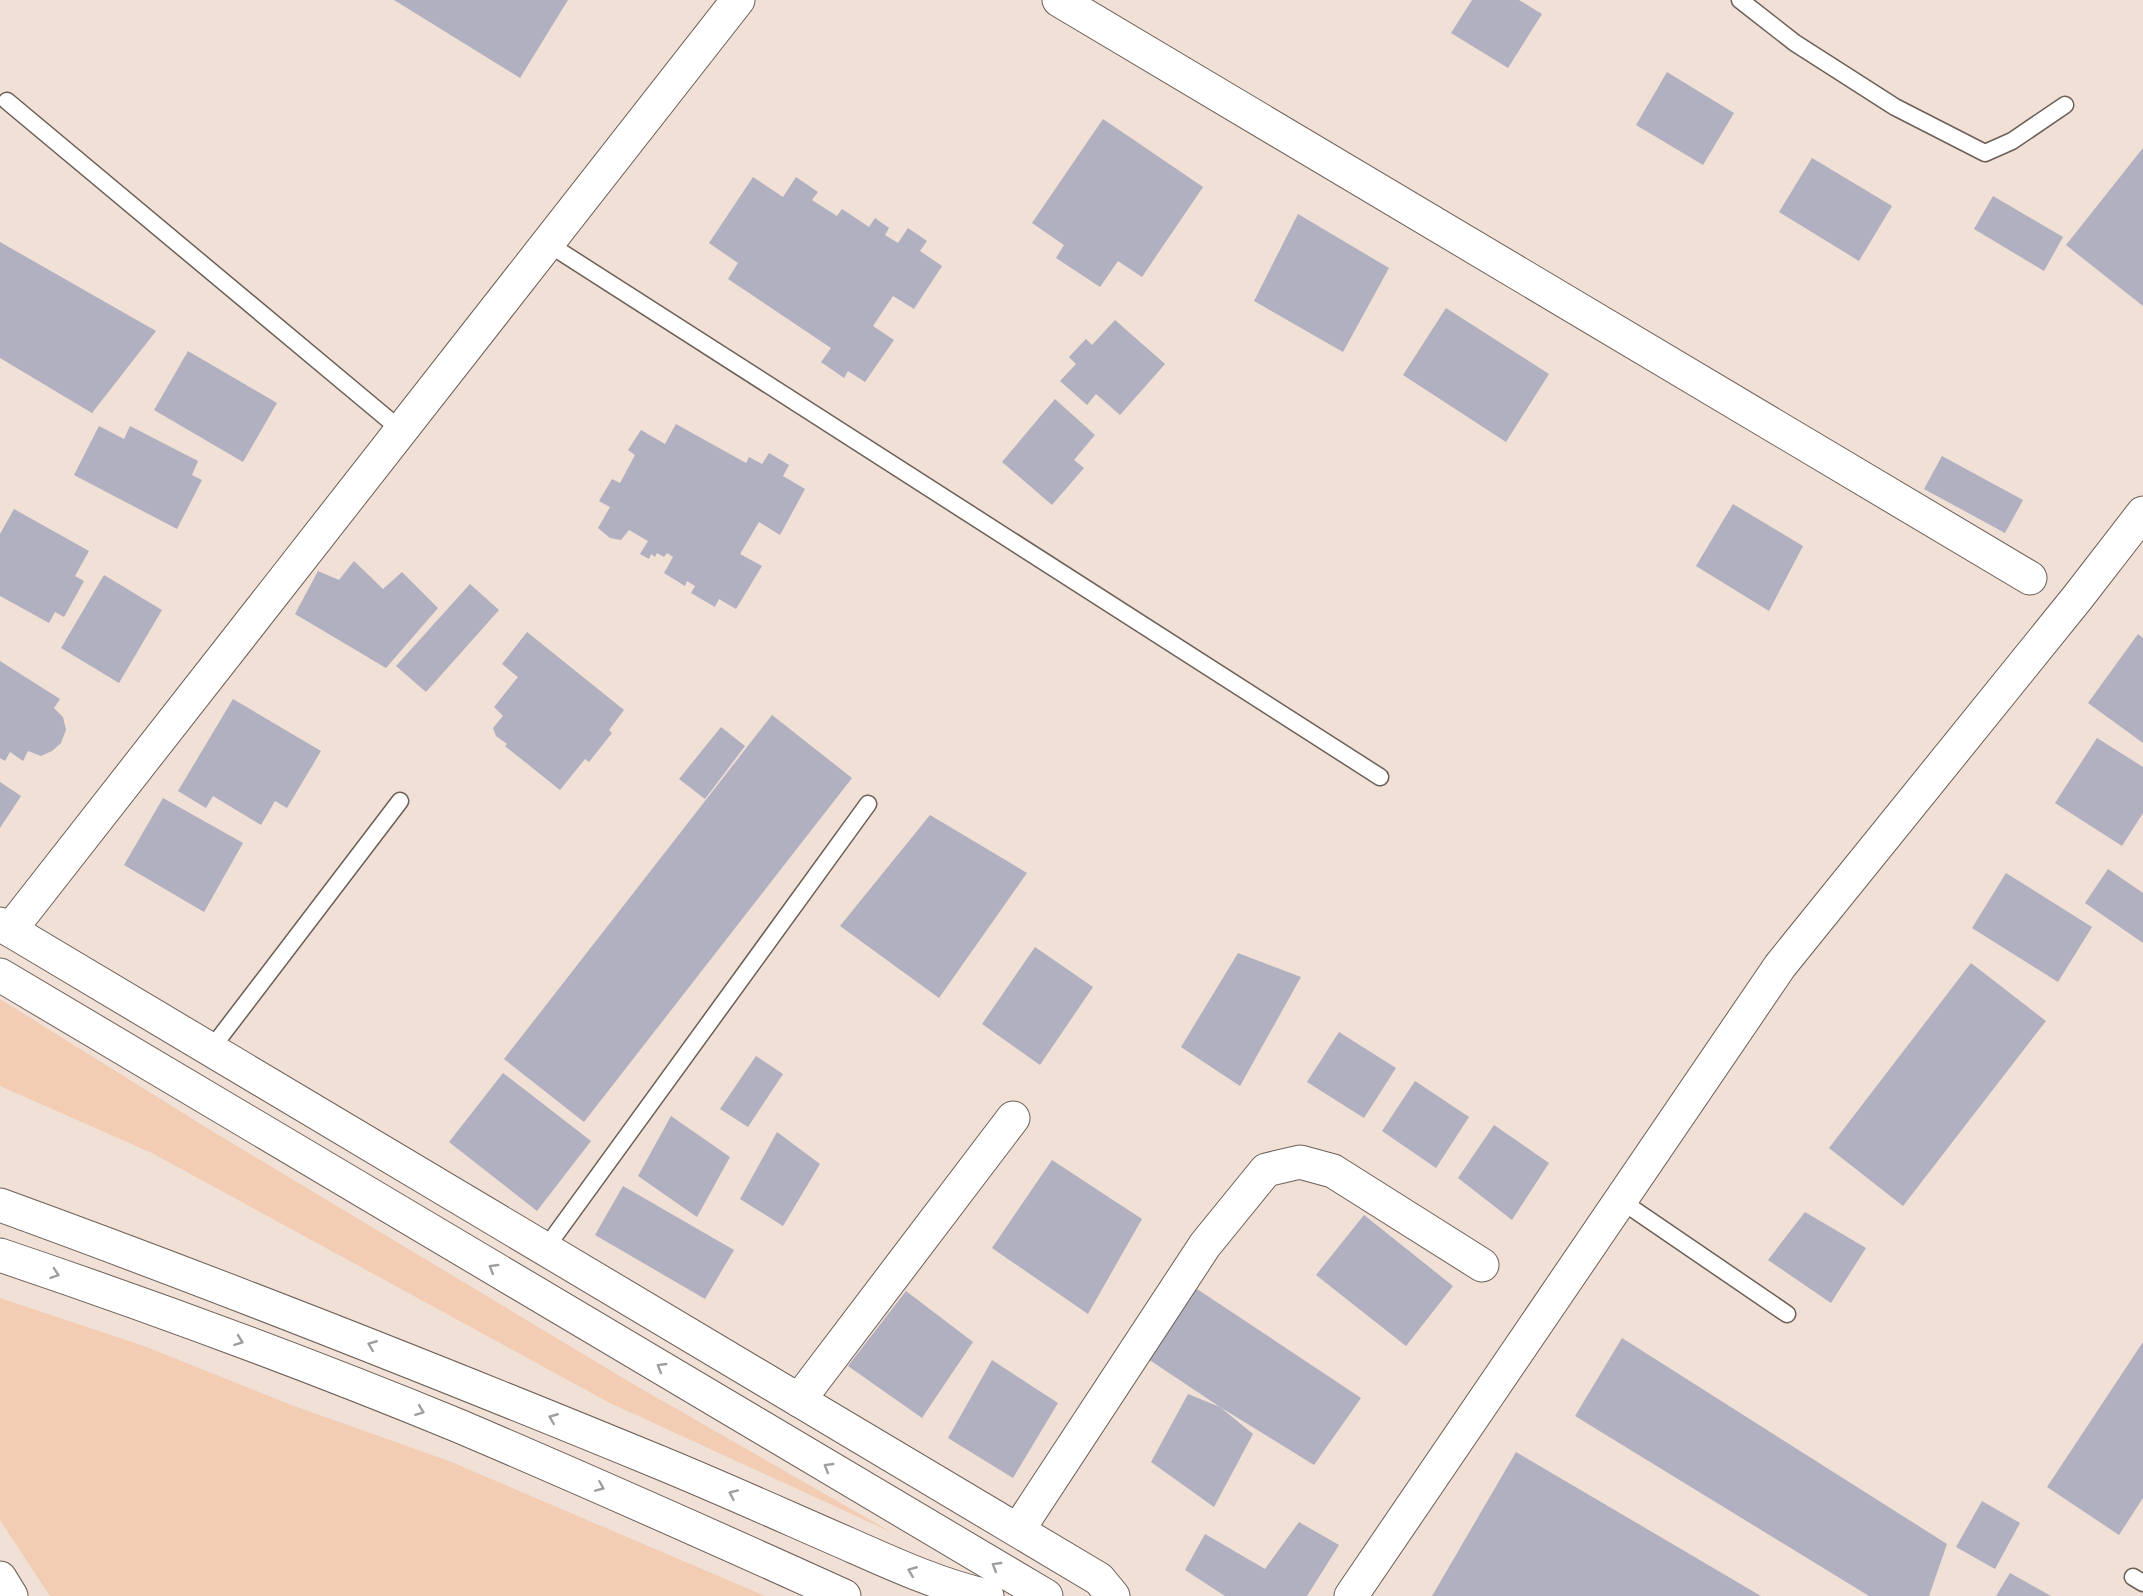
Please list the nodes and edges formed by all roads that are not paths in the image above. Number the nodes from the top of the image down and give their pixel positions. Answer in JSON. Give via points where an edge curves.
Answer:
{"nodes":[{"id":1,"x":738,"y":0,"type":"edge"},
{"id":2,"x":1059,"y":0,"type":"edge"},
{"id":3,"x":1740,"y":0,"type":"edge"},
{"id":4,"x":7,"y":101,"type":"dead end"},
{"id":5,"x":2065,"y":105,"type":"dead end"},
{"id":6,"x":548,"y":243,"type":"junction"},
{"id":7,"x":401,"y":430,"type":"junction"},
{"id":8,"x":2143,"y":513,"type":"edge"},
{"id":9,"x":2030,"y":578,"type":"dead end"},
{"id":10,"x":1380,"y":777,"type":"dead end"},
{"id":11,"x":400,"y":801,"type":"dead end"},
{"id":12,"x":868,"y":804,"type":"dead end"},
{"id":13,"x":5,"y":927,"type":"edge"},
{"id":14,"x":0,"y":975,"type":"edge"},
{"id":15,"x":211,"y":1049,"type":"junction"},
{"id":16,"x":1013,"y":1118,"type":"dead end"},
{"id":17,"x":1620,"y":1200,"type":"junction"},
{"id":18,"x":0,"y":1205,"type":"edge"},
{"id":19,"x":545,"y":1249,"type":"junction"},
{"id":20,"x":0,"y":1255,"type":"edge"},
{"id":21,"x":1482,"y":1265,"type":"dead end"},
{"id":22,"x":1787,"y":1314,"type":"dead end"},
{"id":23,"x":799,"y":1400,"type":"junction"},
{"id":24,"x":1018,"y":1530,"type":"junction"},
{"id":25,"x":0,"y":1578,"type":"edge"},
{"id":26,"x":10,"y":1596,"type":"edge"},
{"id":27,"x":844,"y":1596,"type":"edge"},
{"id":28,"x":987,"y":1596,"type":"edge"},
{"id":29,"x":1046,"y":1596,"type":"edge"},
{"id":30,"x":1113,"y":1596,"type":"edge"},
{"id":31,"x":1351,"y":1596,"type":"edge"}],
"edges":[{"from":1,"to":6,"type":"main road"},
{"from":2,"to":9,"type":"main road"},
{"from":3,"to":5,"type":"lane","via":[[1795,43],[1895,107],[1985,153],[2012,141]]},
{"from":4,"to":7,"type":"lane"},
{"from":6,"to":7,"type":"main road"},
{"from":6,"to":10,"type":"lane"},
{"from":7,"to":13,"type":"main road"},
{"from":8,"to":17,"type":"main road","via":[[1780,966]]},
{"from":11,"to":15,"type":"lane"},
{"from":12,"to":19,"type":"lane"},
{"from":13,"to":15,"type":"main road"},
{"from":29,"to":14,"type":"main road","one_way":true},
{"from":15,"to":19,"type":"main road"},
{"from":16,"to":23,"type":"main road"},
{"from":17,"to":22,"type":"lane"},
{"from":17,"to":31,"type":"main road"},
{"from":28,"to":18,"type":"main road","one_way":true,"via":[[933,1580],[449,1376]]},
{"from":19,"to":23,"type":"main road"},
{"from":20,"to":27,"type":"main road","one_way":true,"via":[[259,1348],[457,1426]]},
{"from":21,"to":24,"type":"main road","via":[[1333,1170],[1300,1162],[1266,1170],[1205,1245]]},
{"from":23,"to":24,"type":"main road"},
{"from":24,"to":30,"type":"main road","via":[[1099,1579]]},
{"from":25,"to":26,"type":"main road"}]}
